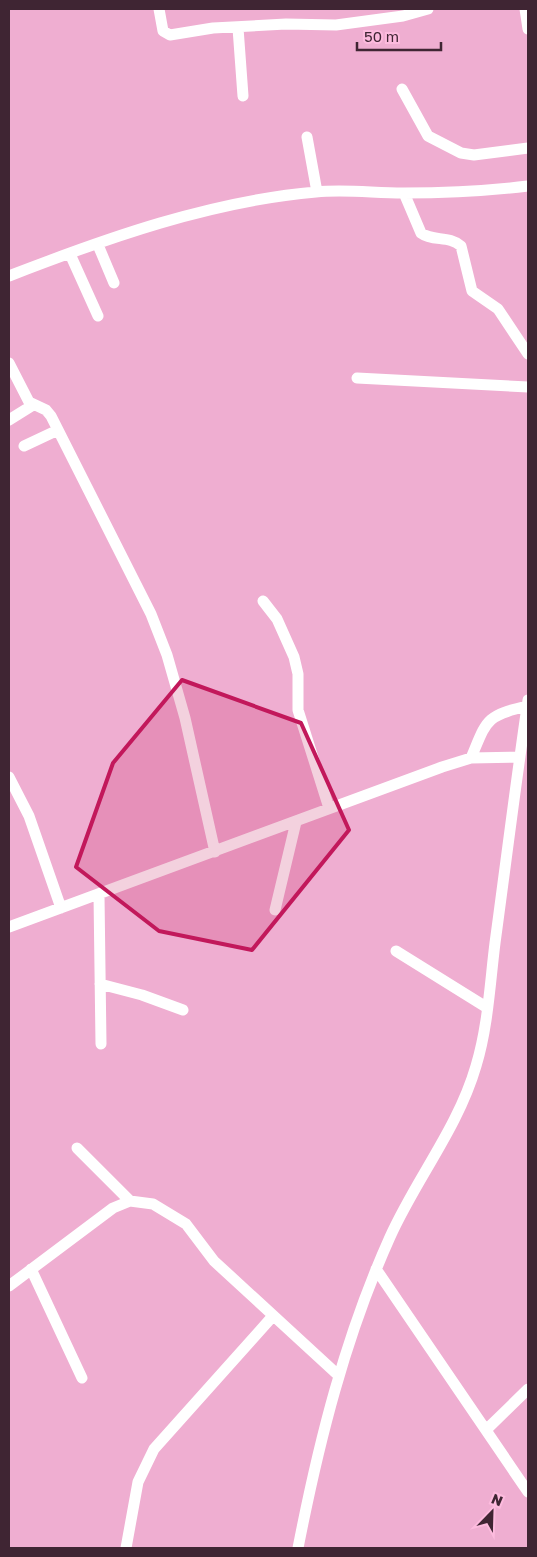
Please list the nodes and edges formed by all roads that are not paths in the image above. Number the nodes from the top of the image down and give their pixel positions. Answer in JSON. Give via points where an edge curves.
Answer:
{"nodes":[{"id":1,"x":159,"y":9,"type":"edge"},
{"id":2,"x":428,"y":9,"type":"edge"},
{"id":3,"x":525,"y":9,"type":"edge"},
{"id":4,"x":238,"y":28,"type":"junction"},
{"id":5,"x":528,"y":28,"type":"edge"},
{"id":6,"x":402,"y":89,"type":"dead end"},
{"id":7,"x":243,"y":96,"type":"dead end"},
{"id":8,"x":307,"y":137,"type":"dead end"},
{"id":9,"x":528,"y":148,"type":"edge"},
{"id":10,"x":528,"y":186,"type":"edge"},
{"id":11,"x":318,"y":192,"type":"junction"},
{"id":12,"x":404,"y":193,"type":"junction"},
{"id":13,"x":98,"y":245,"type":"junction"},
{"id":14,"x":70,"y":254,"type":"junction"},
{"id":15,"x":9,"y":276,"type":"edge"},
{"id":16,"x":114,"y":283,"type":"dead end"},
{"id":17,"x":98,"y":316,"type":"dead end"},
{"id":18,"x":528,"y":354,"type":"edge"},
{"id":19,"x":9,"y":363,"type":"edge"},
{"id":20,"x":357,"y":378,"type":"dead end"},
{"id":21,"x":528,"y":387,"type":"edge"},
{"id":22,"x":33,"y":405,"type":"junction"},
{"id":23,"x":9,"y":420,"type":"edge"},
{"id":24,"x":58,"y":430,"type":"junction"},
{"id":25,"x":24,"y":446,"type":"dead end"},
{"id":26,"x":263,"y":601,"type":"dead end"},
{"id":27,"x":528,"y":703,"type":"edge"},
{"id":28,"x":526,"y":734,"type":"edge"},
{"id":29,"x":520,"y":757,"type":"junction"},
{"id":30,"x":471,"y":758,"type":"junction"},
{"id":31,"x":523,"y":775,"type":"edge"},
{"id":32,"x":9,"y":777,"type":"edge"},
{"id":33,"x":329,"y":808,"type":"junction"},
{"id":34,"x":296,"y":822,"type":"junction"},
{"id":35,"x":215,"y":852,"type":"junction"},
{"id":36,"x":98,"y":895,"type":"junction"},
{"id":37,"x":61,"y":908,"type":"junction"},
{"id":38,"x":274,"y":910,"type":"dead end"},
{"id":39,"x":9,"y":927,"type":"edge"},
{"id":40,"x":396,"y":950,"type":"dead end"},
{"id":41,"x":100,"y":984,"type":"junction"},
{"id":42,"x":486,"y":1006,"type":"junction"},
{"id":43,"x":183,"y":1010,"type":"dead end"},
{"id":44,"x":100,"y":1044,"type":"dead end"},
{"id":45,"x":77,"y":1148,"type":"dead end"},
{"id":46,"x":130,"y":1202,"type":"junction"},
{"id":47,"x":376,"y":1269,"type":"junction"},
{"id":48,"x":31,"y":1270,"type":"junction"},
{"id":49,"x":9,"y":1286,"type":"edge"},
{"id":50,"x":272,"y":1317,"type":"junction"},
{"id":51,"x":338,"y":1376,"type":"junction"},
{"id":52,"x":82,"y":1378,"type":"dead end"},
{"id":53,"x":528,"y":1389,"type":"edge"},
{"id":54,"x":486,"y":1430,"type":"junction"},
{"id":55,"x":528,"y":1492,"type":"edge"},
{"id":56,"x":126,"y":1548,"type":"edge"},
{"id":57,"x":298,"y":1548,"type":"edge"}],
"edges":[{"from":1,"to":4,"type":"street","via":[[163,30],[170,35],[213,28]]},
{"from":2,"to":4,"type":"street","via":[[403,16],[336,25],[286,24]]},
{"from":3,"to":5,"type":"street"},
{"from":4,"to":7,"type":"street"},
{"from":6,"to":9,"type":"street","via":[[425,132],[453,149],[474,155]]},
{"from":8,"to":11,"type":"street"},
{"from":10,"to":12,"type":"street"},
{"from":11,"to":12,"type":"street"},
{"from":11,"to":13,"type":"street","via":[[216,209],[164,222]]},
{"from":12,"to":18,"type":"street","via":[[421,233],[451,239],[461,246],[472,291],[498,309]]},
{"from":13,"to":14,"type":"street"},
{"from":13,"to":16,"type":"street"},
{"from":14,"to":15,"type":"street"},
{"from":14,"to":17,"type":"street"},
{"from":19,"to":22,"type":"street"},
{"from":20,"to":21,"type":"street"},
{"from":22,"to":23,"type":"street"},
{"from":22,"to":24,"type":"street","via":[[46,410]]},
{"from":24,"to":25,"type":"street"},
{"from":24,"to":35,"type":"street","via":[[151,614],[167,655],[185,718]]},
{"from":26,"to":33,"type":"street","via":[[280,625],[294,658],[298,674],[298,710]]},
{"from":27,"to":28,"type":"street"},
{"from":27,"to":30,"type":"street","via":[[491,718]]},
{"from":28,"to":29,"type":"street"},
{"from":29,"to":30,"type":"street"},
{"from":29,"to":31,"type":"street"},
{"from":30,"to":33,"type":"street"},
{"from":31,"to":42,"type":"street"},
{"from":32,"to":37,"type":"street","via":[[30,816]]},
{"from":33,"to":34,"type":"street"},
{"from":34,"to":35,"type":"street"},
{"from":34,"to":38,"type":"street"},
{"from":35,"to":36,"type":"street"},
{"from":36,"to":37,"type":"street"},
{"from":36,"to":41,"type":"street"},
{"from":37,"to":39,"type":"street"},
{"from":40,"to":42,"type":"street"},
{"from":41,"to":43,"type":"street"},
{"from":41,"to":44,"type":"street"},
{"from":42,"to":47,"type":"street","via":[[477,1065],[466,1095],[450,1129],[408,1198]]},
{"from":45,"to":46,"type":"street"},
{"from":46,"to":48,"type":"street","via":[[112,1208]]},
{"from":46,"to":50,"type":"street","via":[[153,1204],[186,1224],[214,1261]]},
{"from":47,"to":51,"type":"street"},
{"from":47,"to":54,"type":"street"},
{"from":48,"to":49,"type":"street"},
{"from":48,"to":52,"type":"street"},
{"from":50,"to":51,"type":"street"},
{"from":50,"to":56,"type":"street","via":[[154,1449],[138,1482]]},
{"from":51,"to":57,"type":"street","via":[[320,1442]]},
{"from":53,"to":54,"type":"street"},
{"from":54,"to":55,"type":"street"}]}
